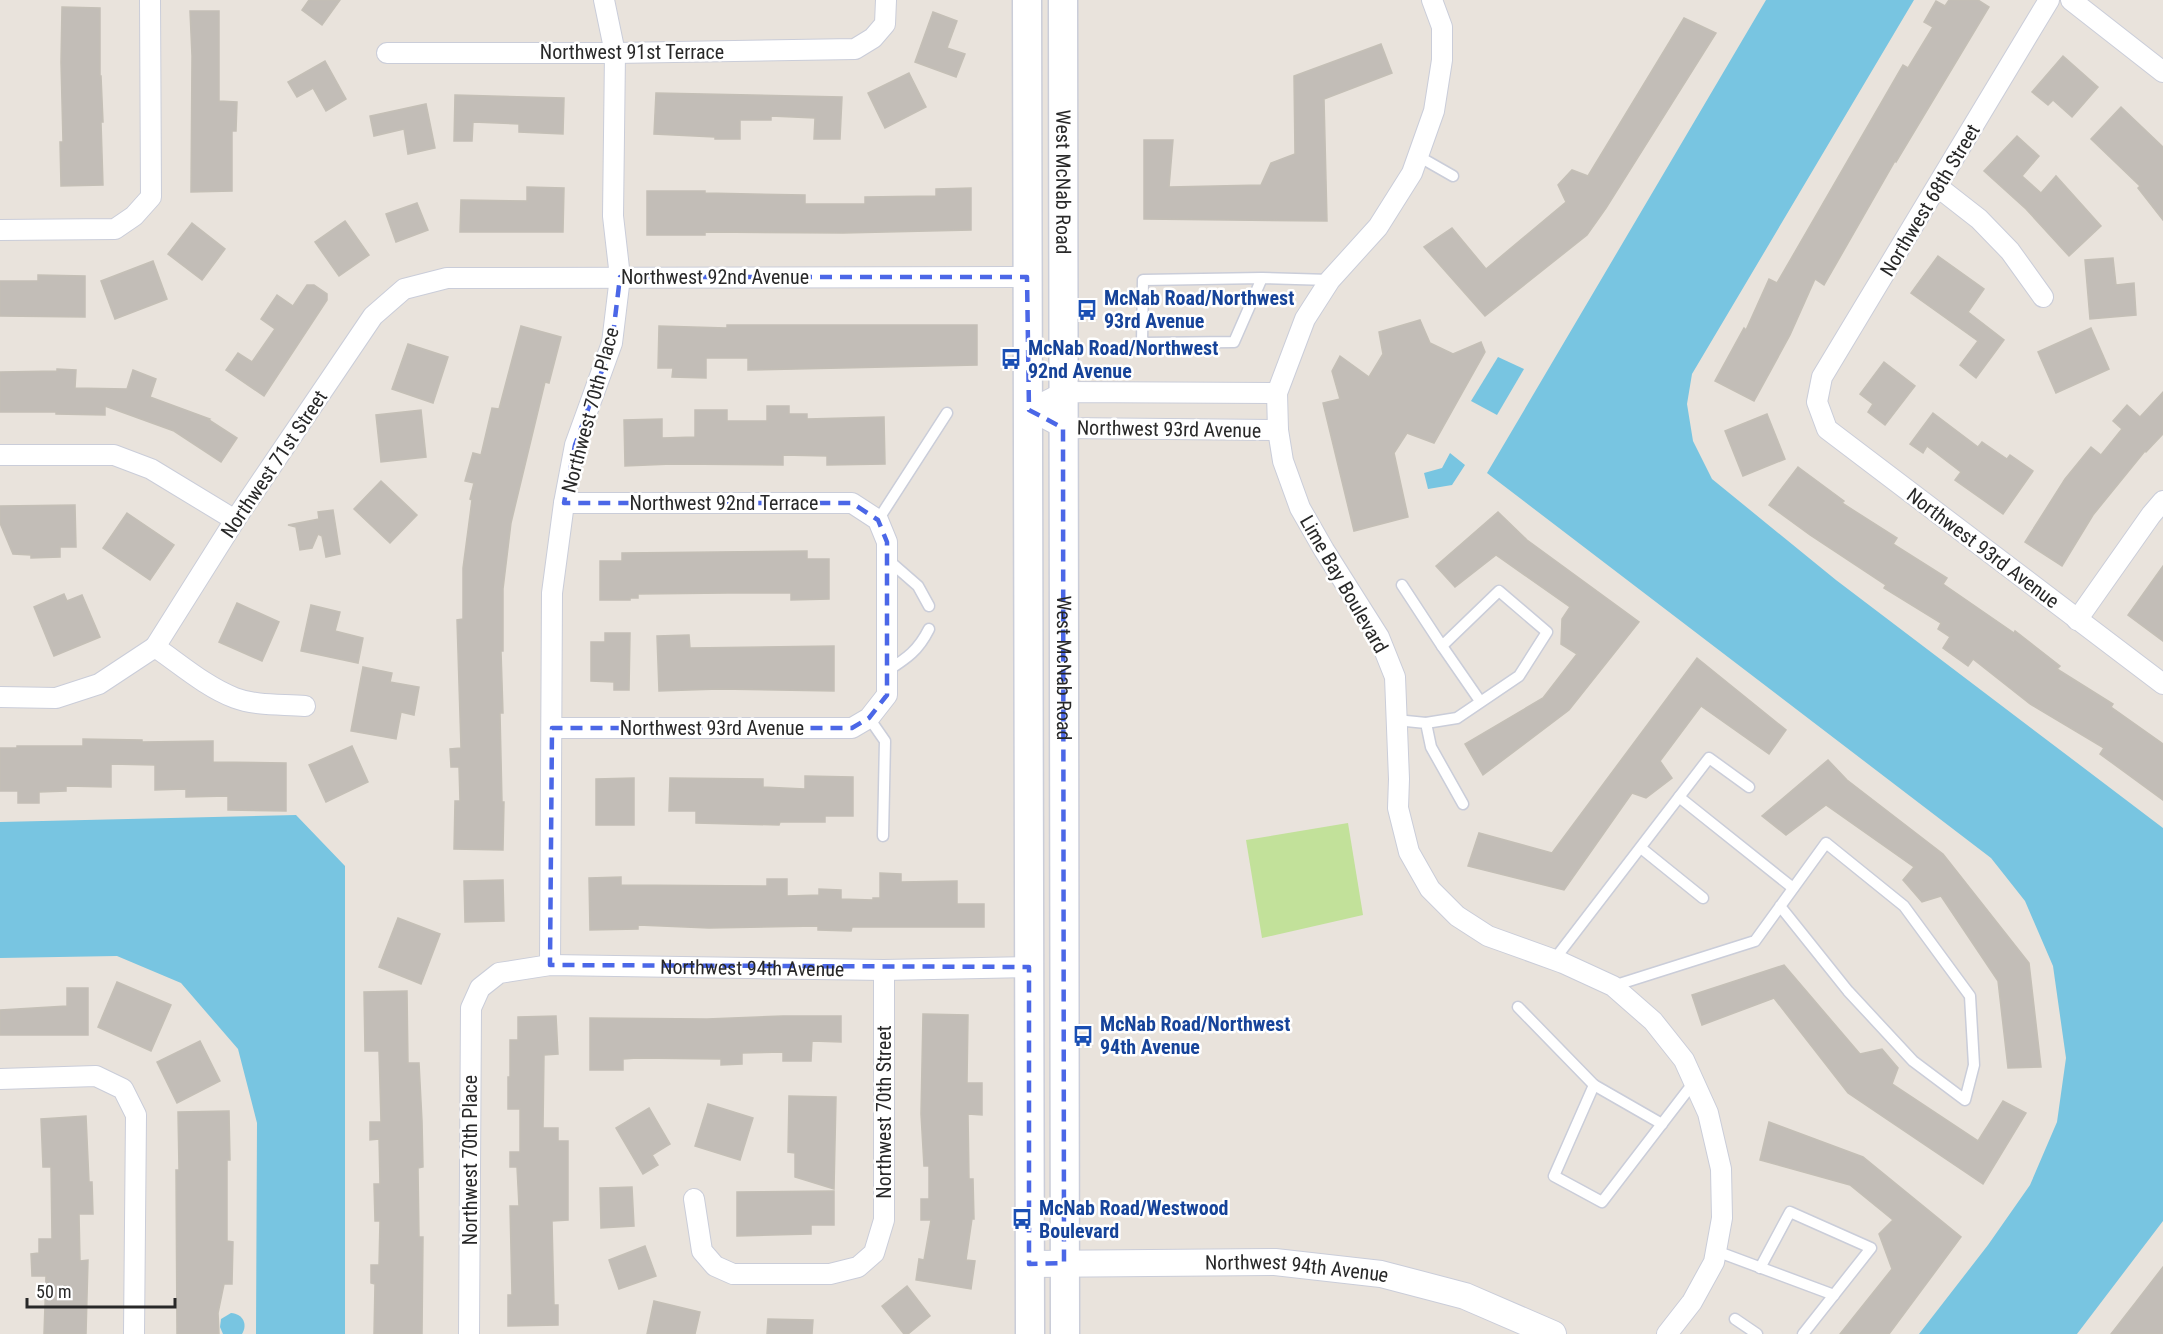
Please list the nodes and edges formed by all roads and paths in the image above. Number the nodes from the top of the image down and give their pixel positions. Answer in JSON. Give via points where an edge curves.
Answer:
{"nodes":[{"id":1,"x":150,"y":0,"type":"edge"},
{"id":2,"x":604,"y":0,"type":"edge"},
{"id":3,"x":886,"y":0,"type":"edge"},
{"id":4,"x":1027,"y":0,"type":"edge"},
{"id":5,"x":1063,"y":0,"type":"edge"},
{"id":6,"x":1432,"y":0,"type":"edge"},
{"id":7,"x":2049,"y":0,"type":"edge"},
{"id":8,"x":2071,"y":0,"type":"edge"},
{"id":9,"x":387,"y":52,"type":"dead end"},
{"id":10,"x":615,"y":52,"type":"junction"},
{"id":11,"x":2163,"y":72,"type":"edge"},
{"id":12,"x":1418,"y":156,"type":"junction"},
{"id":13,"x":1453,"y":176,"type":"dead end"},
{"id":14,"x":1938,"y":187,"type":"junction"},
{"id":15,"x":0,"y":230,"type":"edge"},
{"id":16,"x":620,"y":277,"type":"junction"},
{"id":17,"x":1027,"y":277,"type":"junction"},
{"id":18,"x":1262,"y":278,"type":"junction"},
{"id":19,"x":1330,"y":280,"type":"junction"},
{"id":20,"x":405,"y":289,"type":"joint"},
{"id":21,"x":2043,"y":297,"type":"dead end"},
{"id":22,"x":1064,"y":392,"type":"junction"},
{"id":23,"x":1277,"y":393,"type":"junction"},
{"id":24,"x":1817,"y":402,"type":"joint"},
{"id":25,"x":1029,"y":410,"type":"junction"},
{"id":26,"x":947,"y":413,"type":"dead end"},
{"id":27,"x":1063,"y":428,"type":"junction"},
{"id":28,"x":1278,"y":430,"type":"junction"},
{"id":29,"x":0,"y":455,"type":"edge"},
{"id":30,"x":2163,"y":501,"type":"edge"},
{"id":31,"x":564,"y":502,"type":"junction"},
{"id":32,"x":235,"y":520,"type":"junction"},
{"id":33,"x":878,"y":520,"type":"junction"},
{"id":34,"x":887,"y":559,"type":"junction"},
{"id":35,"x":1402,"y":585,"type":"dead end"},
{"id":36,"x":929,"y":606,"type":"dead end"},
{"id":37,"x":2077,"y":620,"type":"junction"},
{"id":38,"x":929,"y":628,"type":"dead end"},
{"id":39,"x":1442,"y":646,"type":"junction"},
{"id":40,"x":155,"y":647,"type":"junction"},
{"id":41,"x":887,"y":671,"type":"junction"},
{"id":42,"x":2163,"y":684,"type":"edge"},
{"id":43,"x":0,"y":698,"type":"edge"},
{"id":44,"x":1479,"y":701,"type":"junction"},
{"id":45,"x":305,"y":706,"type":"dead end"},
{"id":46,"x":869,"y":718,"type":"junction"},
{"id":47,"x":1396,"y":720,"type":"junction"},
{"id":48,"x":1426,"y":723,"type":"junction"},
{"id":49,"x":552,"y":728,"type":"junction"},
{"id":50,"x":1749,"y":787,"type":"dead end"},
{"id":51,"x":1679,"y":797,"type":"junction"},
{"id":52,"x":1463,"y":804,"type":"dead end"},
{"id":53,"x":883,"y":836,"type":"dead end"},
{"id":54,"x":1641,"y":848,"type":"junction"},
{"id":55,"x":1793,"y":888,"type":"junction"},
{"id":56,"x":1703,"y":898,"type":"dead end"},
{"id":57,"x":1780,"y":906,"type":"junction"},
{"id":58,"x":1554,"y":960,"type":"junction"},
{"id":59,"x":550,"y":965,"type":"junction"},
{"id":60,"x":1029,"y":967,"type":"junction"},
{"id":61,"x":884,"y":970,"type":"junction"},
{"id":62,"x":1613,"y":986,"type":"junction"},
{"id":63,"x":480,"y":988,"type":"joint"},
{"id":64,"x":1518,"y":1006,"type":"dead end"},
{"id":65,"x":0,"y":1080,"type":"edge"},
{"id":66,"x":1694,"y":1082,"type":"junction"},
{"id":67,"x":1594,"y":1085,"type":"junction"},
{"id":68,"x":1662,"y":1124,"type":"junction"},
{"id":69,"x":694,"y":1199,"type":"dead end"},
{"id":70,"x":1716,"y":1251,"type":"junction"},
{"id":71,"x":1064,"y":1263,"type":"junction"},
{"id":72,"x":1029,"y":1264,"type":"junction"},
{"id":73,"x":1760,"y":1268,"type":"junction"},
{"id":74,"x":1834,"y":1295,"type":"junction"},
{"id":75,"x":1735,"y":1319,"type":"dead end"},
{"id":76,"x":134,"y":1334,"type":"edge"},
{"id":77,"x":469,"y":1334,"type":"edge"},
{"id":78,"x":1029,"y":1334,"type":"edge"},
{"id":79,"x":1065,"y":1334,"type":"edge"},
{"id":80,"x":1553,"y":1334,"type":"edge"},
{"id":81,"x":1667,"y":1334,"type":"edge"},
{"id":82,"x":1757,"y":1334,"type":"edge"},
{"id":83,"x":1803,"y":1334,"type":"edge"}],
"edges":[{"from":1,"to":15,"type":"street","via":[[152,197],[115,229]]},
{"from":2,"to":10,"type":"street","name":"Northwest 70th Place"},
{"from":3,"to":10,"type":"street","name":"Northwest 91st Terrace","via":[[885,24],[873,38],[855,49]]},
{"from":4,"to":17,"type":"main road","name":"West McNab Road"},
{"from":5,"to":22,"type":"main road","name":"West McNab Road"},
{"from":6,"to":12,"type":"street","name":"Lime Bay Boulevard","via":[[1442,27],[1442,60],[1434,111]]},
{"from":7,"to":14,"type":"street","name":"Northwest 68th Street"},
{"from":8,"to":11,"type":"street"},
{"from":9,"to":10,"type":"street","name":"Northwest 91st Terrace"},
{"from":10,"to":16,"type":"street","name":"Northwest 70th Place","via":[[613,216]]},
{"from":12,"to":13,"type":"lane"},
{"from":12,"to":19,"type":"street","name":"Lime Bay Boulevard","via":[[1412,173],[1378,227]]},
{"from":14,"to":21,"type":"street","via":[[1979,219],[2010,251]]},
{"from":14,"to":24,"type":"street","name":"Northwest 68th Street","via":[[1822,376]]},
{"from":16,"to":17,"type":"street","name":"Northwest 92nd Avenue"},
{"from":16,"to":20,"type":"street","name":"Northwest 92nd Avenue","via":[[447,278]]},
{"from":16,"to":31,"type":"street","name":"Northwest 70th Place","via":[[612,343],[575,445]]},
{"from":17,"to":25,"type":"main road","name":"West McNab Road"},
{"from":18,"to":18,"type":"lane","via":[[1143,280],[1142,343],[1234,342]]},
{"from":18,"to":19,"type":"lane"},
{"from":19,"to":23,"type":"street","name":"Lime Bay Boulevard","via":[[1305,319]]},
{"from":20,"to":32,"type":"street","name":"Northwest 71st Street","via":[[373,316]]},
{"from":22,"to":23,"type":"street","name":"Northwest 93rd Avenue"},
{"from":22,"to":25,"type":"street","name":"Northwest 93rd Avenue"},
{"from":22,"to":27,"type":"main road","name":"West McNab Road"},
{"from":23,"to":28,"type":"street","name":"Lime Bay Boulevard"},
{"from":24,"to":37,"type":"street","name":"Northwest 93rd Avenue","via":[[1827,429]]},
{"from":25,"to":27,"type":"street","name":"Northwest 93rd Avenue"},
{"from":25,"to":60,"type":"main road","name":"West McNab Road"},
{"from":26,"to":33,"type":"lane"},
{"from":27,"to":28,"type":"street","name":"Northwest 93rd Avenue"},
{"from":27,"to":71,"type":"main road","name":"West McNab Road"},
{"from":28,"to":47,"type":"street","name":"Lime Bay Boulevard","via":[[1283,461],[1300,508],[1379,637],[1395,677]]},
{"from":29,"to":32,"type":"street","via":[[114,455],[152,469]]},
{"from":30,"to":37,"type":"street"},
{"from":31,"to":33,"type":"street","name":"Northwest 92nd Terrace","via":[[852,502]]},
{"from":31,"to":49,"type":"street","name":"Northwest 70th Place","via":[[552,593]]},
{"from":32,"to":40,"type":"street","name":"Northwest 71st Street"},
{"from":33,"to":34,"type":"street","via":[[887,542]]},
{"from":34,"to":36,"type":"lane","via":[[918,586]]},
{"from":34,"to":41,"type":"street"},
{"from":35,"to":39,"type":"lane"},
{"from":37,"to":42,"type":"street","name":"Northwest 93rd Avenue"},
{"from":38,"to":41,"type":"lane","via":[[913,654]]},
{"from":39,"to":44,"type":"lane"},
{"from":39,"to":44,"type":"lane","via":[[1499,591],[1547,632],[1519,676]]},
{"from":40,"to":43,"type":"street","via":[[99,684],[56,698]]},
{"from":40,"to":45,"type":"street","via":[[235,698]]},
{"from":41,"to":46,"type":"street","via":[[887,695]]},
{"from":44,"to":48,"type":"lane","via":[[1457,718]]},
{"from":46,"to":49,"type":"street","name":"Northwest 93rd Avenue","via":[[852,728]]},
{"from":46,"to":53,"type":"lane","via":[[885,741]]},
{"from":47,"to":48,"type":"lane"},
{"from":47,"to":58,"type":"street","name":"Lime Bay Boulevard","via":[[1398,808],[1409,852],[1430,888],[1456,916],[1488,936]]},
{"from":48,"to":52,"type":"lane","via":[[1431,747]]},
{"from":49,"to":59,"type":"street","name":"Northwest 70th Place"},
{"from":50,"to":51,"type":"lane","via":[[1709,758]]},
{"from":51,"to":54,"type":"lane"},
{"from":51,"to":55,"type":"lane"},
{"from":54,"to":56,"type":"lane"},
{"from":54,"to":58,"type":"lane"},
{"from":55,"to":57,"type":"lane"},
{"from":55,"to":57,"type":"lane","via":[[1826,843],[1904,906],[1970,996],[1974,1065],[1965,1101],[1913,1061],[1848,991]]},
{"from":57,"to":62,"type":"lane","via":[[1755,941]]},
{"from":58,"to":62,"type":"street","name":"Lime Bay Boulevard"},
{"from":59,"to":61,"type":"street","name":"Northwest 94th Avenue"},
{"from":59,"to":63,"type":"street","name":"Northwest 94th Avenue","via":[[500,973]]},
{"from":60,"to":61,"type":"street","name":"Northwest 94th Avenue"},
{"from":60,"to":72,"type":"main road","name":"West McNab Road"},
{"from":61,"to":69,"type":"street","name":"Northwest 70th Street","via":[[884,1220],[874,1253],[858,1267],[830,1274],[734,1274],[715,1266],[702,1251]]},
{"from":62,"to":66,"type":"street","name":"Lime Bay Boulevard","via":[[1653,1021],[1684,1060]]},
{"from":63,"to":77,"type":"street","name":"Northwest 70th Place","via":[[471,1008]]},
{"from":64,"to":67,"type":"lane"},
{"from":65,"to":76,"type":"street","via":[[96,1077],[123,1089],[136,1115]]},
{"from":66,"to":68,"type":"lane"},
{"from":66,"to":70,"type":"street","name":"Lime Bay Boulevard","via":[[1708,1113],[1721,1169],[1722,1218]]},
{"from":67,"to":68,"type":"lane"},
{"from":67,"to":68,"type":"lane","via":[[1554,1176],[1602,1203]]},
{"from":70,"to":73,"type":"lane"},
{"from":70,"to":81,"type":"street","name":"Lime Bay Boulevard","via":[[1692,1302]]},
{"from":71,"to":72,"type":"street","name":"Northwest 94th Avenue"},
{"from":71,"to":79,"type":"main road","name":"West McNab Road"},
{"from":71,"to":80,"type":"street","name":"Northwest 94th Avenue","via":[[1275,1262],[1381,1274],[1465,1296]]},
{"from":72,"to":78,"type":"main road","name":"West McNab Road"},
{"from":73,"to":74,"type":"lane"},
{"from":73,"to":74,"type":"lane","via":[[1790,1212],[1871,1248]]},
{"from":74,"to":83,"type":"lane"},
{"from":75,"to":82,"type":"lane"}]}
